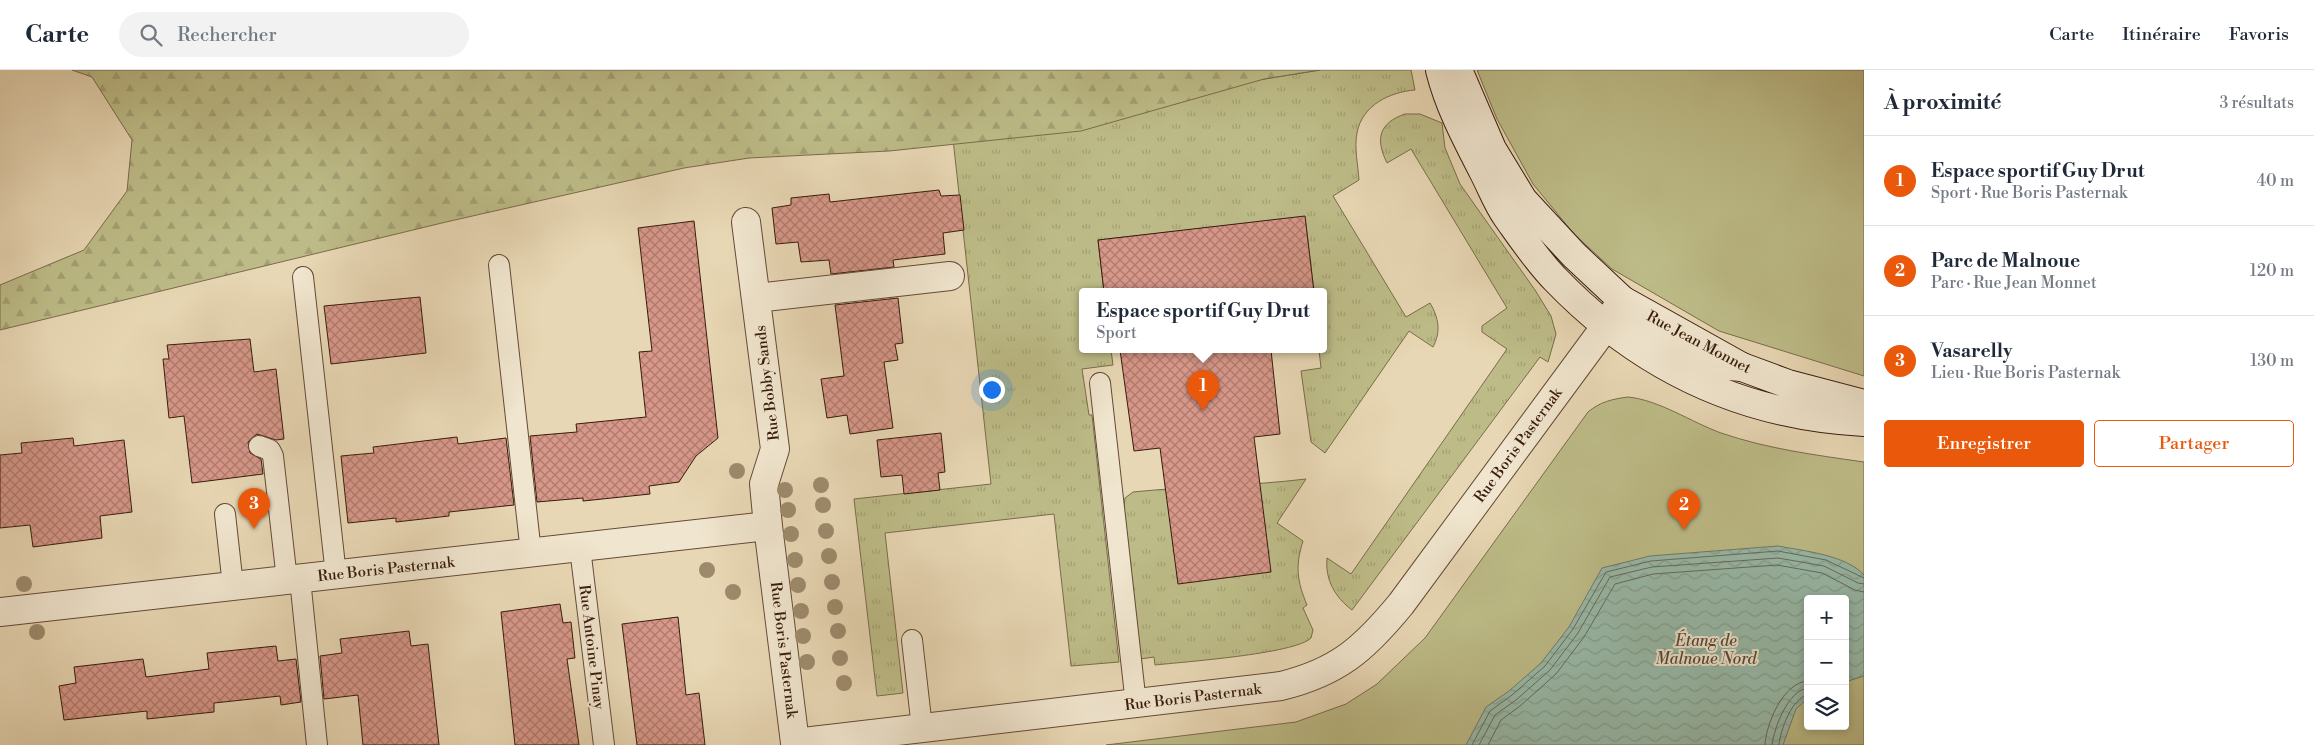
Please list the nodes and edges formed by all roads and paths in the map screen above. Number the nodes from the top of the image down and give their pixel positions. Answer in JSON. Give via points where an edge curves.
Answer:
{"nodes":[{"id":1,"x":1440,"y":70,"type":"edge"},
{"id":2,"x":1458,"y":70,"type":"edge"},
{"id":3,"x":746,"y":222,"type":"dead end"},
{"id":4,"x":499,"y":265,"type":"dead end"},
{"id":5,"x":950,"y":276,"type":"dead end"},
{"id":6,"x":303,"y":277,"type":"dead end"},
{"id":7,"x":757,"y":298,"type":"junction"},
{"id":8,"x":1622,"y":300,"type":"junction"},
{"id":9,"x":1606,"y":326,"type":"junction"},
{"id":10,"x":1742,"y":367,"type":"junction"},
{"id":11,"x":1100,"y":383,"type":"dead end"},
{"id":12,"x":1864,"y":404,"type":"edge"},
{"id":13,"x":1864,"y":422,"type":"edge"},
{"id":14,"x":259,"y":446,"type":"dead end"},
{"id":15,"x":225,"y":514,"type":"dead end"},
{"id":16,"x":768,"y":526,"type":"junction"},
{"id":17,"x":580,"y":548,"type":"junction"},
{"id":18,"x":531,"y":553,"type":"junction"},
{"id":19,"x":336,"y":575,"type":"junction"},
{"id":20,"x":293,"y":580,"type":"junction"},
{"id":21,"x":233,"y":586,"type":"junction"},
{"id":22,"x":0,"y":612,"type":"edge"},
{"id":23,"x":912,"y":640,"type":"dead end"},
{"id":24,"x":1136,"y":704,"type":"junction"},
{"id":25,"x":922,"y":728,"type":"junction"},
{"id":26,"x":796,"y":744,"type":"edge"},
{"id":27,"x":317,"y":745,"type":"edge"},
{"id":28,"x":604,"y":745,"type":"edge"}],
"edges":[{"from":1,"to":9,"type":"street","via":[[1455,116],[1506,216],[1555,280]]},
{"from":2,"to":8,"type":"street","name":"Rue Jean Monnet","via":[[1492,149],[1523,200]]},
{"from":3,"to":7,"type":"street","name":"Rue Bobby Sands"},
{"from":4,"to":18,"type":"lane"},
{"from":5,"to":7,"type":"street"},
{"from":6,"to":19,"type":"lane"},
{"from":7,"to":16,"type":"street","name":"Rue Bobby Sands","via":[[775,448],[764,484]]},
{"from":8,"to":9,"type":"street","name":"Rue Boris Pasternak"},
{"from":8,"to":10,"type":"street","name":"Rue Jean Monnet"},
{"from":9,"to":10,"type":"street","via":[[1632,322],[1672,349],[1705,364]]},
{"from":9,"to":13,"type":"street","via":[[1663,366],[1710,389],[1772,410]]},
{"from":9,"to":24,"type":"street","name":"Rue Boris Pasternak","via":[[1401,604],[1378,632],[1354,653],[1307,679],[1280,686]]},
{"from":10,"to":12,"type":"street","name":"Rue Jean Monnet","via":[[1788,384]]},
{"from":11,"to":24,"type":"lane"},
{"from":14,"to":20,"type":"lane","via":[[270,450],[273,456]]},
{"from":15,"to":21,"type":"lane"},
{"from":16,"to":17,"type":"street","name":"Rue Boris Pasternak"},
{"from":16,"to":26,"type":"street","name":"Rue Boris Pasternak"},
{"from":17,"to":18,"type":"street","name":"Rue Boris Pasternak"},
{"from":17,"to":28,"type":"lane","name":"Rue Antoine Pinay"},
{"from":18,"to":19,"type":"street","name":"Rue Boris Pasternak"},
{"from":19,"to":20,"type":"street","name":"Rue Boris Pasternak"},
{"from":20,"to":21,"type":"street","name":"Rue Boris Pasternak"},
{"from":20,"to":27,"type":"lane"},
{"from":21,"to":22,"type":"street","name":"Rue Boris Pasternak"},
{"from":23,"to":25,"type":"lane"},
{"from":24,"to":25,"type":"street","name":"Rue Boris Pasternak"},
{"from":25,"to":26,"type":"street","name":"Rue Boris Pasternak"}]}
